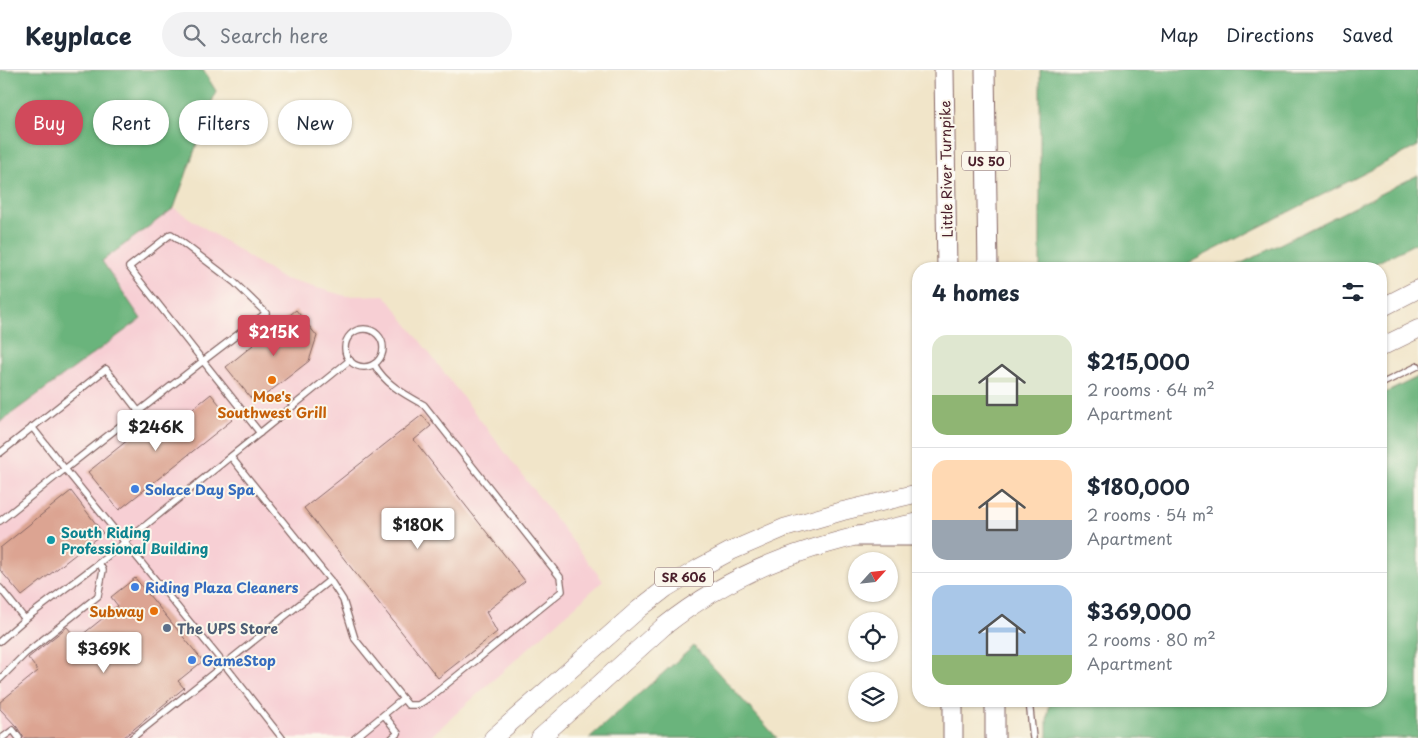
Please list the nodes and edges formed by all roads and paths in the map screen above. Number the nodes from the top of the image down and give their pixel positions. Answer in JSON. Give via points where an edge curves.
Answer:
{"nodes":[{"id":1,"x":944,"y":70,"type":"edge"},
{"id":2,"x":985,"y":70,"type":"edge"},
{"id":3,"x":947,"y":262,"type":"edge"},
{"id":4,"x":988,"y":262,"type":"edge"},
{"id":5,"x":1418,"y":290,"type":"edge"},
{"id":6,"x":1387,"y":305,"type":"edge"},
{"id":7,"x":1418,"y":330,"type":"edge"},
{"id":8,"x":1387,"y":344,"type":"edge"},
{"id":9,"x":350,"y":360,"type":"junction"},
{"id":10,"x":203,"y":361,"type":"junction"},
{"id":11,"x":374,"y":364,"type":"junction"},
{"id":12,"x":1418,"y":366,"type":"edge"},
{"id":13,"x":1387,"y":381,"type":"edge"},
{"id":14,"x":139,"y":412,"type":"junction"},
{"id":15,"x":32,"y":428,"type":"junction"},
{"id":16,"x":260,"y":433,"type":"junction"},
{"id":17,"x":0,"y":453,"type":"edge"},
{"id":18,"x":231,"y":457,"type":"junction"},
{"id":19,"x":64,"y":469,"type":"junction"},
{"id":20,"x":912,"y":495,"type":"edge"},
{"id":21,"x":0,"y":521,"type":"edge"},
{"id":22,"x":912,"y":524,"type":"edge"},
{"id":23,"x":857,"y":536,"type":"junction"},
{"id":24,"x":912,"y":536,"type":"edge"},
{"id":25,"x":124,"y":542,"type":"junction"},
{"id":26,"x":99,"y":564,"type":"junction"},
{"id":27,"x":330,"y":580,"type":"junction"},
{"id":28,"x":0,"y":588,"type":"edge"},
{"id":29,"x":25,"y":619,"type":"junction"},
{"id":30,"x":0,"y":641,"type":"edge"},
{"id":31,"x":224,"y":664,"type":"junction"},
{"id":32,"x":0,"y":679,"type":"edge"},
{"id":33,"x":403,"y":699,"type":"junction"},
{"id":34,"x":953,"y":707,"type":"edge"},
{"id":35,"x":994,"y":707,"type":"edge"},
{"id":36,"x":1030,"y":707,"type":"edge"},
{"id":37,"x":384,"y":715,"type":"junction"},
{"id":38,"x":2,"y":738,"type":"edge"},
{"id":39,"x":19,"y":738,"type":"edge"},
{"id":40,"x":132,"y":738,"type":"edge"},
{"id":41,"x":282,"y":738,"type":"edge"},
{"id":42,"x":355,"y":738,"type":"edge"},
{"id":43,"x":392,"y":738,"type":"edge"},
{"id":44,"x":493,"y":738,"type":"edge"},
{"id":45,"x":540,"y":738,"type":"edge"},
{"id":46,"x":953,"y":738,"type":"edge"},
{"id":47,"x":995,"y":738,"type":"edge"},
{"id":48,"x":1034,"y":738,"type":"edge"}],
"edges":[{"from":1,"to":3,"type":"highway","name":"Little River Turnpike","number":"US 50"},
{"from":2,"to":4,"type":"highway","number":"US 50"},
{"from":5,"to":6,"type":"main road"},
{"from":7,"to":8,"type":"main road"},
{"from":9,"to":11,"type":"lane","via":[[364,367]]},
{"from":9,"to":11,"type":"lane","via":[[346,349],[348,338],[357,331],[369,330],[379,337],[383,348]]},
{"from":9,"to":16,"type":"lane"},
{"from":10,"to":10,"type":"lane","via":[[266,313],[234,282],[171,234],[129,267]]},
{"from":10,"to":14,"type":"lane"},
{"from":10,"to":16,"type":"lane"},
{"from":11,"to":33,"type":"lane","via":[[381,375],[402,393],[424,405],[560,577],[562,591],[432,696],[418,705],[408,705]]},
{"from":12,"to":13,"type":"lane"},
{"from":14,"to":15,"type":"lane","via":[[106,369]]},
{"from":14,"to":19,"type":"lane"},
{"from":15,"to":17,"type":"lane"},
{"from":15,"to":19,"type":"lane"},
{"from":16,"to":18,"type":"lane"},
{"from":18,"to":25,"type":"lane"},
{"from":18,"to":27,"type":"lane"},
{"from":19,"to":21,"type":"lane"},
{"from":19,"to":25,"type":"lane"},
{"from":20,"to":44,"type":"main road","number":"SR 606","via":[[784,528],[699,568],[639,609]]},
{"from":22,"to":23,"type":"main road","number":"SR 606"},
{"from":23,"to":24,"type":"highway"},
{"from":23,"to":45,"type":"main road","number":"SR 606","via":[[768,564],[683,611]]},
{"from":25,"to":26,"type":"lane"},
{"from":25,"to":31,"type":"lane"},
{"from":26,"to":29,"type":"lane"},
{"from":26,"to":32,"type":"lane","via":[[103,570],[98,596],[26,653]]},
{"from":27,"to":31,"type":"lane"},
{"from":27,"to":33,"type":"lane","via":[[343,600],[355,639]]},
{"from":28,"to":29,"type":"lane"},
{"from":29,"to":30,"type":"lane"},
{"from":31,"to":40,"type":"lane"},
{"from":31,"to":41,"type":"lane"},
{"from":33,"to":37,"type":"lane"},
{"from":34,"to":46,"type":"highway"},
{"from":35,"to":47,"type":"highway"},
{"from":36,"to":48,"type":"lane"},
{"from":37,"to":42,"type":"lane"},
{"from":37,"to":43,"type":"lane","via":[[398,733]]},
{"from":38,"to":39,"type":"lane","via":[[12,730]]}]}
